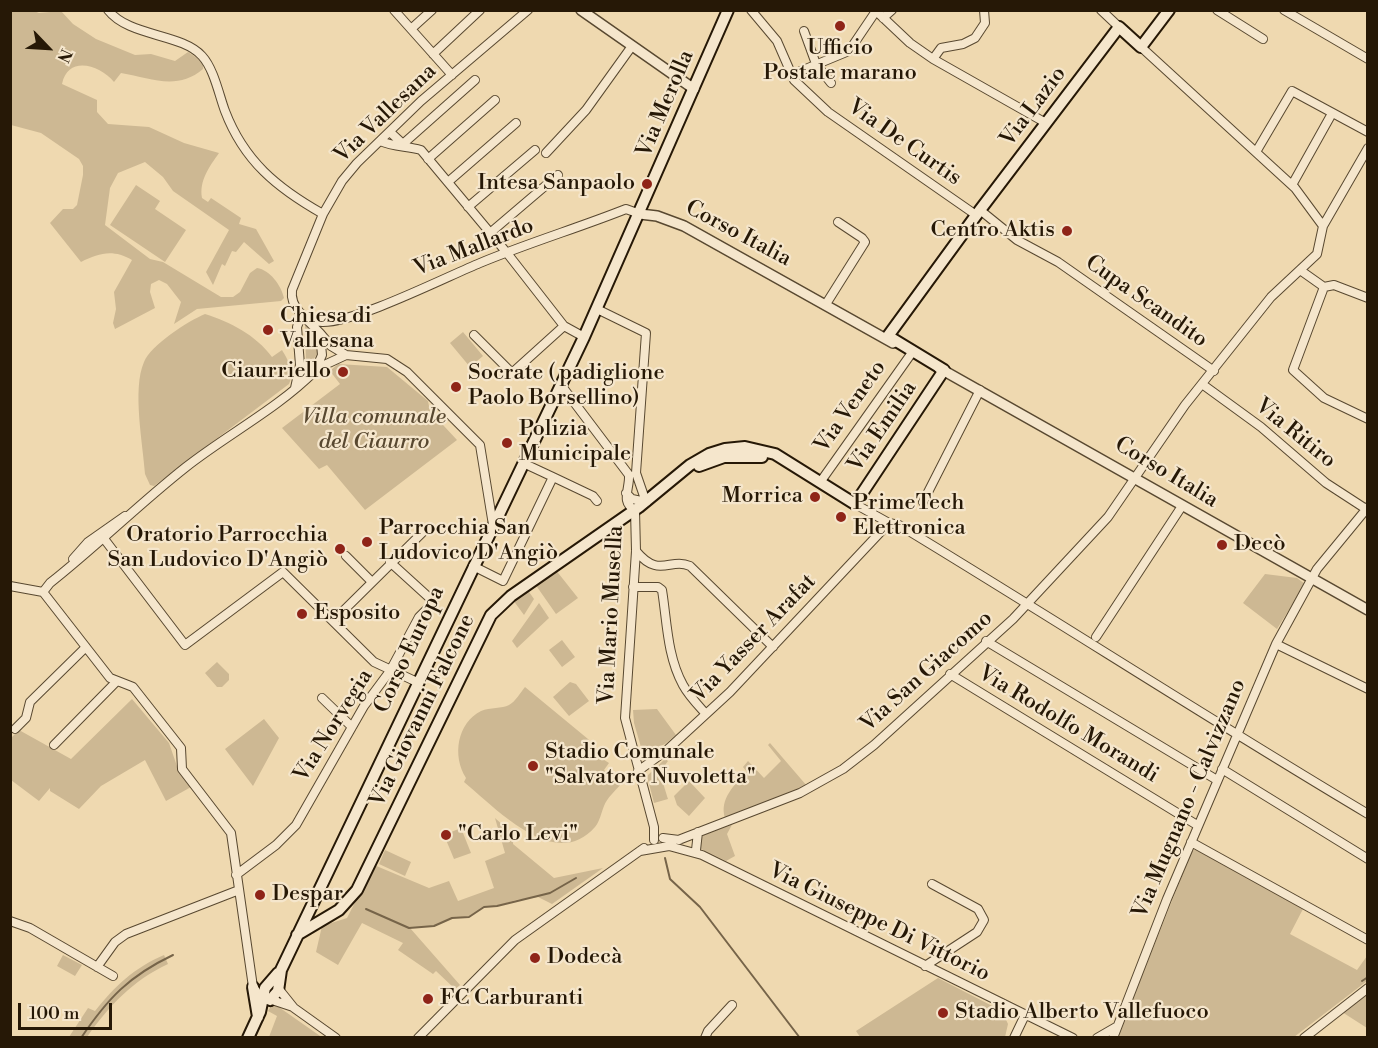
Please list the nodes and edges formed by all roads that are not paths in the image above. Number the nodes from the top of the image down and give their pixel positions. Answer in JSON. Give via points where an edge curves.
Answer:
{"nodes":[{"id":1,"x":108,"y":10,"type":"edge"},
{"id":2,"x":394,"y":10,"type":"edge"},
{"id":3,"x":432,"y":10,"type":"edge"},
{"id":4,"x":480,"y":10,"type":"edge"},
{"id":5,"x":528,"y":10,"type":"edge"},
{"id":6,"x":581,"y":10,"type":"edge"},
{"id":7,"x":729,"y":10,"type":"edge"},
{"id":8,"x":892,"y":10,"type":"edge"},
{"id":9,"x":984,"y":10,"type":"edge"},
{"id":10,"x":1101,"y":10,"type":"edge"},
{"id":11,"x":1169,"y":10,"type":"edge"},
{"id":12,"x":1217,"y":10,"type":"edge"},
{"id":13,"x":1284,"y":10,"type":"edge"},
{"id":14,"x":751,"y":11,"type":"edge"},
{"id":15,"x":875,"y":11,"type":"edge"},
{"id":16,"x":883,"y":18,"type":"junction"},
{"id":17,"x":1119,"y":27,"type":"junction"},
{"id":18,"x":411,"y":29,"type":"junction"},
{"id":19,"x":804,"y":32,"type":"dead end"},
{"id":20,"x":1263,"y":39,"type":"dead end"},
{"id":21,"x":632,"y":46,"type":"junction"},
{"id":22,"x":1142,"y":47,"type":"junction"},
{"id":23,"x":433,"y":54,"type":"junction"},
{"id":24,"x":933,"y":59,"type":"junction"},
{"id":25,"x":1368,"y":59,"type":"edge"},
{"id":26,"x":816,"y":64,"type":"junction"},
{"id":27,"x":452,"y":75,"type":"junction"},
{"id":28,"x":791,"y":75,"type":"junction"},
{"id":29,"x":475,"y":80,"type":"dead end"},
{"id":30,"x":831,"y":83,"type":"dead end"},
{"id":31,"x":694,"y":89,"type":"junction"},
{"id":32,"x":495,"y":100,"type":"dead end"},
{"id":33,"x":1332,"y":115,"type":"junction"},
{"id":34,"x":516,"y":123,"type":"dead end"},
{"id":35,"x":1046,"y":123,"type":"junction"},
{"id":36,"x":390,"y":132,"type":"junction"},
{"id":37,"x":1368,"y":132,"type":"edge"},
{"id":38,"x":380,"y":141,"type":"junction"},
{"id":39,"x":404,"y":145,"type":"junction"},
{"id":40,"x":1368,"y":148,"type":"edge"},
{"id":41,"x":535,"y":150,"type":"dead end"},
{"id":42,"x":1256,"y":152,"type":"junction"},
{"id":43,"x":546,"y":153,"type":"dead end"},
{"id":44,"x":428,"y":159,"type":"junction"},
{"id":45,"x":558,"y":175,"type":"dead end"},
{"id":46,"x":448,"y":182,"type":"junction"},
{"id":47,"x":1292,"y":185,"type":"junction"},
{"id":48,"x":468,"y":207,"type":"junction"},
{"id":49,"x":978,"y":213,"type":"junction"},
{"id":50,"x":323,"y":214,"type":"junction"},
{"id":51,"x":640,"y":214,"type":"junction"},
{"id":52,"x":838,"y":222,"type":"dead end"},
{"id":53,"x":1323,"y":226,"type":"junction"},
{"id":54,"x":490,"y":233,"type":"junction"},
{"id":55,"x":507,"y":253,"type":"junction"},
{"id":56,"x":1300,"y":270,"type":"junction"},
{"id":57,"x":1324,"y":286,"type":"junction"},
{"id":58,"x":1368,"y":298,"type":"edge"},
{"id":59,"x":826,"y":304,"type":"junction"},
{"id":60,"x":597,"y":309,"type":"junction"},
{"id":61,"x":304,"y":317,"type":"junction"},
{"id":62,"x":564,"y":327,"type":"junction"},
{"id":63,"x":320,"y":333,"type":"junction"},
{"id":64,"x":474,"y":334,"type":"dead end"},
{"id":65,"x":883,"y":335,"type":"junction"},
{"id":66,"x":584,"y":337,"type":"junction"},
{"id":67,"x":911,"y":354,"type":"junction"},
{"id":68,"x":346,"y":355,"type":"junction"},
{"id":69,"x":300,"y":365,"type":"junction"},
{"id":70,"x":316,"y":370,"type":"junction"},
{"id":71,"x":944,"y":370,"type":"junction"},
{"id":72,"x":1214,"y":371,"type":"junction"},
{"id":73,"x":1202,"y":384,"type":"junction"},
{"id":74,"x":561,"y":385,"type":"junction"},
{"id":75,"x":295,"y":390,"type":"junction"},
{"id":76,"x":980,"y":390,"type":"junction"},
{"id":77,"x":1368,"y":419,"type":"edge"},
{"id":78,"x":523,"y":463,"type":"junction"},
{"id":79,"x":632,"y":474,"type":"junction"},
{"id":80,"x":553,"y":477,"type":"junction"},
{"id":81,"x":1135,"y":479,"type":"junction"},
{"id":82,"x":672,"y":480,"type":"junction"},
{"id":83,"x":821,"y":481,"type":"junction"},
{"id":84,"x":626,"y":493,"type":"junction"},
{"id":85,"x":597,"y":501,"type":"dead end"},
{"id":86,"x":646,"y":502,"type":"junction"},
{"id":87,"x":923,"y":502,"type":"dead end"},
{"id":88,"x":855,"y":504,"type":"junction"},
{"id":89,"x":1182,"y":506,"type":"junction"},
{"id":90,"x":1367,"y":508,"type":"edge"},
{"id":91,"x":138,"y":510,"type":"junction"},
{"id":92,"x":635,"y":510,"type":"junction"},
{"id":93,"x":889,"y":523,"type":"junction"},
{"id":94,"x":493,"y":525,"type":"junction"},
{"id":95,"x":424,"y":531,"type":"dead end"},
{"id":96,"x":105,"y":540,"type":"junction"},
{"id":97,"x":636,"y":551,"type":"junction"},
{"id":98,"x":346,"y":556,"type":"dead end"},
{"id":99,"x":390,"y":562,"type":"junction"},
{"id":100,"x":473,"y":566,"type":"junction"},
{"id":101,"x":10,"y":578,"type":"edge"},
{"id":102,"x":1311,"y":580,"type":"junction"},
{"id":103,"x":372,"y":582,"type":"junction"},
{"id":104,"x":15,"y":587,"type":"edge"},
{"id":105,"x":633,"y":587,"type":"junction"},
{"id":106,"x":43,"y":592,"type":"junction"},
{"id":107,"x":1028,"y":603,"type":"junction"},
{"id":108,"x":1368,"y":610,"type":"edge"},
{"id":109,"x":333,"y":621,"type":"junction"},
{"id":110,"x":1096,"y":637,"type":"dead end"},
{"id":111,"x":986,"y":641,"type":"junction"},
{"id":112,"x":1276,"y":644,"type":"junction"},
{"id":113,"x":86,"y":647,"type":"junction"},
{"id":114,"x":773,"y":647,"type":"junction"},
{"id":115,"x":390,"y":671,"type":"junction"},
{"id":116,"x":950,"y":674,"type":"junction"},
{"id":117,"x":117,"y":681,"type":"junction"},
{"id":118,"x":417,"y":682,"type":"junction"},
{"id":119,"x":1368,"y":689,"type":"edge"},
{"id":120,"x":322,"y":698,"type":"dead end"},
{"id":121,"x":706,"y":714,"type":"junction"},
{"id":122,"x":352,"y":727,"type":"junction"},
{"id":123,"x":15,"y":729,"type":"dead end"},
{"id":124,"x":1236,"y":736,"type":"junction"},
{"id":125,"x":54,"y":745,"type":"dead end"},
{"id":126,"x":1222,"y":769,"type":"junction"},
{"id":127,"x":638,"y":771,"type":"junction"},
{"id":128,"x":1217,"y":780,"type":"junction"},
{"id":129,"x":1368,"y":814,"type":"edge"},
{"id":130,"x":1197,"y":825,"type":"junction"},
{"id":131,"x":697,"y":833,"type":"junction"},
{"id":132,"x":658,"y":842,"type":"junction"},
{"id":133,"x":1191,"y":842,"type":"junction"},
{"id":134,"x":683,"y":844,"type":"junction"},
{"id":135,"x":699,"y":853,"type":"junction"},
{"id":136,"x":1368,"y":859,"type":"edge"},
{"id":137,"x":236,"y":875,"type":"junction"},
{"id":138,"x":933,"y":884,"type":"dead end"},
{"id":139,"x":239,"y":890,"type":"junction"},
{"id":140,"x":310,"y":908,"type":"junction"},
{"id":141,"x":331,"y":916,"type":"junction"},
{"id":142,"x":10,"y":921,"type":"edge"},
{"id":143,"x":297,"y":935,"type":"junction"},
{"id":144,"x":1368,"y":940,"type":"edge"},
{"id":145,"x":925,"y":966,"type":"junction"},
{"id":146,"x":98,"y":967,"type":"junction"},
{"id":147,"x":252,"y":975,"type":"junction"},
{"id":148,"x":113,"y":976,"type":"dead end"},
{"id":149,"x":275,"y":986,"type":"junction"},
{"id":150,"x":253,"y":987,"type":"junction"},
{"id":151,"x":1368,"y":988,"type":"edge"},
{"id":152,"x":267,"y":998,"type":"junction"},
{"id":153,"x":732,"y":1005,"type":"dead end"},
{"id":154,"x":294,"y":1008,"type":"junction"},
{"id":155,"x":259,"y":1014,"type":"junction"},
{"id":156,"x":1025,"y":1015,"type":"junction"},
{"id":157,"x":1116,"y":1028,"type":"junction"},
{"id":158,"x":251,"y":1035,"type":"edge"},
{"id":159,"x":331,"y":1036,"type":"edge"},
{"id":160,"x":418,"y":1038,"type":"edge"},
{"id":161,"x":705,"y":1038,"type":"edge"},
{"id":162,"x":1014,"y":1038,"type":"edge"},
{"id":163,"x":1073,"y":1038,"type":"edge"},
{"id":164,"x":1097,"y":1038,"type":"edge"},
{"id":165,"x":1113,"y":1038,"type":"edge"},
{"id":166,"x":1304,"y":1038,"type":"edge"}],
"edges":[{"from":1,"to":50,"type":"street","via":[[131,25],[203,57],[232,130],[248,157],[264,173]]},
{"from":2,"to":18,"type":"street"},
{"from":3,"to":18,"type":"street"},
{"from":4,"to":23,"type":"street"},
{"from":5,"to":27,"type":"street","name":"Via Vallesana"},
{"from":6,"to":21,"type":"street"},
{"from":7,"to":31,"type":"main road","name":"Via Merolla"},
{"from":8,"to":16,"type":"street"},
{"from":9,"to":24,"type":"street","via":[[985,23],[975,38],[941,48]]},
{"from":10,"to":17,"type":"street"},
{"from":11,"to":22,"type":"main road"},
{"from":12,"to":20,"type":"street"},
{"from":13,"to":25,"type":"street"},
{"from":14,"to":28,"type":"street","name":"Via De Curtis","via":[[777,41]]},
{"from":15,"to":16,"type":"street"},
{"from":15,"to":26,"type":"street","via":[[849,51]]},
{"from":16,"to":24,"type":"street"},
{"from":17,"to":22,"type":"main road"},
{"from":17,"to":35,"type":"main road","name":"Via Lazio"},
{"from":18,"to":23,"type":"street"},
{"from":19,"to":26,"type":"street"},
{"from":21,"to":31,"type":"street"},
{"from":21,"to":43,"type":"street","via":[[586,110]]},
{"from":22,"to":42,"type":"street"},
{"from":23,"to":27,"type":"street"},
{"from":24,"to":35,"type":"street"},
{"from":26,"to":28,"type":"street"},
{"from":26,"to":30,"type":"street"},
{"from":27,"to":36,"type":"street","name":"Via Vallesana"},
{"from":28,"to":49,"type":"street","name":"Via De Curtis","via":[[828,112],[870,143]]},
{"from":29,"to":39,"type":"street"},
{"from":31,"to":51,"type":"main road","name":"Via Merolla"},
{"from":32,"to":44,"type":"street"},
{"from":33,"to":37,"type":"street"},
{"from":33,"to":42,"type":"street","via":[[1292,91]]},
{"from":33,"to":47,"type":"street"},
{"from":34,"to":46,"type":"street"},
{"from":35,"to":49,"type":"main road","name":"Via Lazio"},
{"from":36,"to":38,"type":"street","name":"Via Vallesana"},
{"from":36,"to":39,"type":"street"},
{"from":38,"to":39,"type":"street","via":[[396,148]]},
{"from":38,"to":50,"type":"street","name":"Via Vallesana","via":[[342,181]]},
{"from":39,"to":44,"type":"street","via":[[421,150]]},
{"from":40,"to":53,"type":"street","name":"Via San Giacomo"},
{"from":41,"to":48,"type":"street"},
{"from":42,"to":47,"type":"street"},
{"from":44,"to":46,"type":"street"},
{"from":45,"to":54,"type":"street"},
{"from":46,"to":48,"type":"street"},
{"from":47,"to":53,"type":"street"},
{"from":48,"to":54,"type":"street"},
{"from":49,"to":65,"type":"main road","name":"Via Lazio"},
{"from":49,"to":72,"type":"street","name":"Cupa Scandito","via":[[1058,262]]},
{"from":50,"to":61,"type":"street","name":"Via Vallesana","via":[[292,290],[292,300]]},
{"from":51,"to":55,"type":"street","name":"Via Mallardo","via":[[626,209]]},
{"from":51,"to":59,"type":"street","name":"Corso Italia","via":[[684,226]]},
{"from":51,"to":60,"type":"main road","name":"Corso Europa"},
{"from":52,"to":59,"type":"street","via":[[864,242]]},
{"from":53,"to":56,"type":"street","name":"Via San Giacomo","via":[[1317,254]]},
{"from":54,"to":55,"type":"street"},
{"from":55,"to":61,"type":"street","name":"Via Mallardo","via":[[361,312],[321,322]]},
{"from":55,"to":62,"type":"street"},
{"from":56,"to":57,"type":"street"},
{"from":56,"to":72,"type":"street","name":"Via San Giacomo","via":[[1271,297]]},
{"from":57,"to":58,"type":"street","via":[[1334,285]]},
{"from":57,"to":77,"type":"street","via":[[1293,370],[1324,398]]},
{"from":59,"to":65,"type":"street","name":"Corso Italia"},
{"from":60,"to":66,"type":"main road","name":"Corso Europa"},
{"from":60,"to":79,"type":"street","via":[[646,333]]},
{"from":61,"to":63,"type":"street"},
{"from":61,"to":69,"type":"street","via":[[297,327]]},
{"from":62,"to":64,"type":"street","via":[[512,372]]},
{"from":62,"to":66,"type":"street"},
{"from":63,"to":68,"type":"street"},
{"from":63,"to":70,"type":"street","via":[[322,355]]},
{"from":65,"to":67,"type":"street","name":"Corso Italia"},
{"from":65,"to":71,"type":"main road","name":"Corso Italia"},
{"from":66,"to":74,"type":"main road","name":"Corso Europa"},
{"from":67,"to":71,"type":"street","name":"Corso Italia"},
{"from":67,"to":83,"type":"street","name":"Via Veneto"},
{"from":68,"to":70,"type":"street"},
{"from":68,"to":94,"type":"street","via":[[387,359],[407,372],[480,445]]},
{"from":69,"to":70,"type":"street"},
{"from":69,"to":75,"type":"street"},
{"from":70,"to":75,"type":"street"},
{"from":71,"to":76,"type":"street","name":"Corso Italia"},
{"from":71,"to":88,"type":"main road","name":"Via Emilia"},
{"from":72,"to":73,"type":"street","name":"Via San Giacomo"},
{"from":73,"to":81,"type":"street","name":"Via San Giacomo"},
{"from":73,"to":90,"type":"street","name":"Via Ritiro","via":[[1261,427],[1326,483]]},
{"from":74,"to":78,"type":"main road","name":"Corso Europa"},
{"from":74,"to":79,"type":"street"},
{"from":75,"to":91,"type":"street","via":[[187,466]]},
{"from":76,"to":81,"type":"street","name":"Corso Italia"},
{"from":76,"to":87,"type":"street"},
{"from":78,"to":80,"type":"street"},
{"from":78,"to":94,"type":"main road","name":"Corso Europa"},
{"from":79,"to":84,"type":"street"},
{"from":79,"to":86,"type":"street"},
{"from":80,"to":85,"type":"street"},
{"from":80,"to":100,"type":"street","via":[[504,580]]},
{"from":81,"to":89,"type":"street","name":"Corso Italia"},
{"from":81,"to":107,"type":"street","name":"Via San Giacomo","via":[[1108,517]]},
{"from":82,"to":83,"type":"main road","via":[[709,454],[746,447],[775,454]]},
{"from":82,"to":86,"type":"main road","name":"Via Giovanni Falcone"},
{"from":82,"to":88,"type":"main road","via":[[724,457],[760,456],[842,501]]},
{"from":83,"to":88,"type":"main road"},
{"from":84,"to":86,"type":"street"},
{"from":84,"to":92,"type":"street","via":[[626,501]]},
{"from":86,"to":92,"type":"main road","name":"Via Giovanni Falcone"},
{"from":88,"to":93,"type":"street"},
{"from":89,"to":102,"type":"street","name":"Corso Italia"},
{"from":89,"to":110,"type":"street"},
{"from":90,"to":102,"type":"street","name":"Via Mugnano - Calvizzano"},
{"from":91,"to":96,"type":"street"},
{"from":91,"to":106,"type":"street","via":[[88,542],[45,581]]},
{"from":92,"to":97,"type":"street","name":"Via Mario Musella"},
{"from":92,"to":141,"type":"main road","name":"Via Giovanni Falcone","via":[[495,609],[357,890]]},
{"from":93,"to":107,"type":"street","via":[[899,525]]},
{"from":93,"to":114,"type":"street","name":"Via Yasser Arafat"},
{"from":94,"to":100,"type":"main road","name":"Corso Europa"},
{"from":95,"to":99,"type":"street"},
{"from":96,"to":106,"type":"street"},
{"from":96,"to":109,"type":"street","via":[[185,645],[283,572]]},
{"from":97,"to":105,"type":"street","name":"Via Mario Musella"},
{"from":97,"to":114,"type":"street","via":[[655,566],[690,566]]},
{"from":98,"to":103,"type":"street"},
{"from":99,"to":103,"type":"street"},
{"from":99,"to":115,"type":"street","name":"Via Norvegia","via":[[434,602],[419,617]]},
{"from":100,"to":118,"type":"main road","name":"Corso Europa"},
{"from":101,"to":104,"type":"street"},
{"from":102,"to":108,"type":"street","name":"Corso Italia"},
{"from":102,"to":112,"type":"street","name":"Via Mugnano - Calvizzano"},
{"from":103,"to":109,"type":"street"},
{"from":104,"to":106,"type":"street"},
{"from":105,"to":121,"type":"street","via":[[662,590],[676,668],[685,688]]},
{"from":105,"to":127,"type":"street","name":"Via Mario Musella","via":[[624,699]]},
{"from":106,"to":113,"type":"street"},
{"from":107,"to":111,"type":"street","name":"Via San Giacomo"},
{"from":107,"to":124,"type":"street"},
{"from":109,"to":115,"type":"street","via":[[374,662]]},
{"from":111,"to":116,"type":"street","name":"Via San Giacomo"},
{"from":111,"to":128,"type":"street"},
{"from":112,"to":119,"type":"street"},
{"from":112,"to":124,"type":"street","name":"Via Mugnano - Calvizzano"},
{"from":113,"to":117,"type":"street","via":[[110,678]]},
{"from":113,"to":123,"type":"street","via":[[30,702],[26,718]]},
{"from":114,"to":121,"type":"street","name":"Via Yasser Arafat"},
{"from":115,"to":118,"type":"street"},
{"from":115,"to":122,"type":"street","name":"Via Norvegia"},
{"from":116,"to":130,"type":"street","name":"Via Rodolfo Morandi"},
{"from":116,"to":131,"type":"street","name":"Via San Giacomo","via":[[843,769],[800,793]]},
{"from":117,"to":125,"type":"street"},
{"from":117,"to":137,"type":"street","via":[[133,687],[181,748],[182,769],[231,833]]},
{"from":118,"to":140,"type":"main road","name":"Corso Europa"},
{"from":120,"to":122,"type":"street"},
{"from":121,"to":127,"type":"street","name":"Via Yasser Arafat","via":[[668,750]]},
{"from":122,"to":137,"type":"street","name":"Via Norvegia","via":[[289,834]]},
{"from":124,"to":126,"type":"street","name":"Via Mugnano - Calvizzano"},
{"from":124,"to":129,"type":"street"},
{"from":126,"to":128,"type":"street","name":"Via Mugnano - Calvizzano"},
{"from":126,"to":136,"type":"street"},
{"from":127,"to":132,"type":"street","name":"Via Mario Musella"},
{"from":128,"to":130,"type":"street","name":"Via Mugnano - Calvizzano"},
{"from":130,"to":133,"type":"street","name":"Via Mugnano - Calvizzano"},
{"from":131,"to":134,"type":"street"},
{"from":131,"to":135,"type":"street"},
{"from":132,"to":134,"type":"street"},
{"from":132,"to":160,"type":"street","via":[[515,940]]},
{"from":133,"to":144,"type":"street"},
{"from":133,"to":157,"type":"street","name":"Via Mugnano - Calvizzano"},
{"from":134,"to":135,"type":"street","name":"Via Giuseppe Di Vittorio"},
{"from":135,"to":145,"type":"street","name":"Via Giuseppe Di Vittorio"},
{"from":137,"to":139,"type":"street"},
{"from":138,"to":145,"type":"street","via":[[978,909],[984,920],[977,932]]},
{"from":139,"to":146,"type":"street","via":[[126,934],[115,942]]},
{"from":139,"to":147,"type":"street"},
{"from":140,"to":141,"type":"main road","via":[[316,916]]},
{"from":140,"to":143,"type":"main road","name":"Corso Europa"},
{"from":141,"to":143,"type":"main road","name":"Via Giovanni Falcone"},
{"from":142,"to":146,"type":"street","via":[[30,928]]},
{"from":143,"to":149,"type":"main road","name":"Corso Europa"},
{"from":145,"to":156,"type":"street","name":"Via Giuseppe Di Vittorio"},
{"from":146,"to":148,"type":"street"},
{"from":147,"to":149,"type":"street"},
{"from":147,"to":150,"type":"street"},
{"from":149,"to":152,"type":"main road","name":"Corso Europa","via":[[265,988]]},
{"from":149,"to":154,"type":"street"},
{"from":150,"to":152,"type":"street"},
{"from":150,"to":155,"type":"main road"},
{"from":151,"to":166,"type":"street"},
{"from":152,"to":154,"type":"street"},
{"from":152,"to":155,"type":"main road","name":"Corso Europa"},
{"from":153,"to":161,"type":"street"},
{"from":154,"to":159,"type":"street"},
{"from":155,"to":158,"type":"main road","name":"Corso Europa"},
{"from":156,"to":162,"type":"street"},
{"from":156,"to":163,"type":"street","name":"Via Giuseppe Di Vittorio"},
{"from":157,"to":164,"type":"street"},
{"from":157,"to":165,"type":"street","name":"Via Mugnano - Calvizzano"}]}
